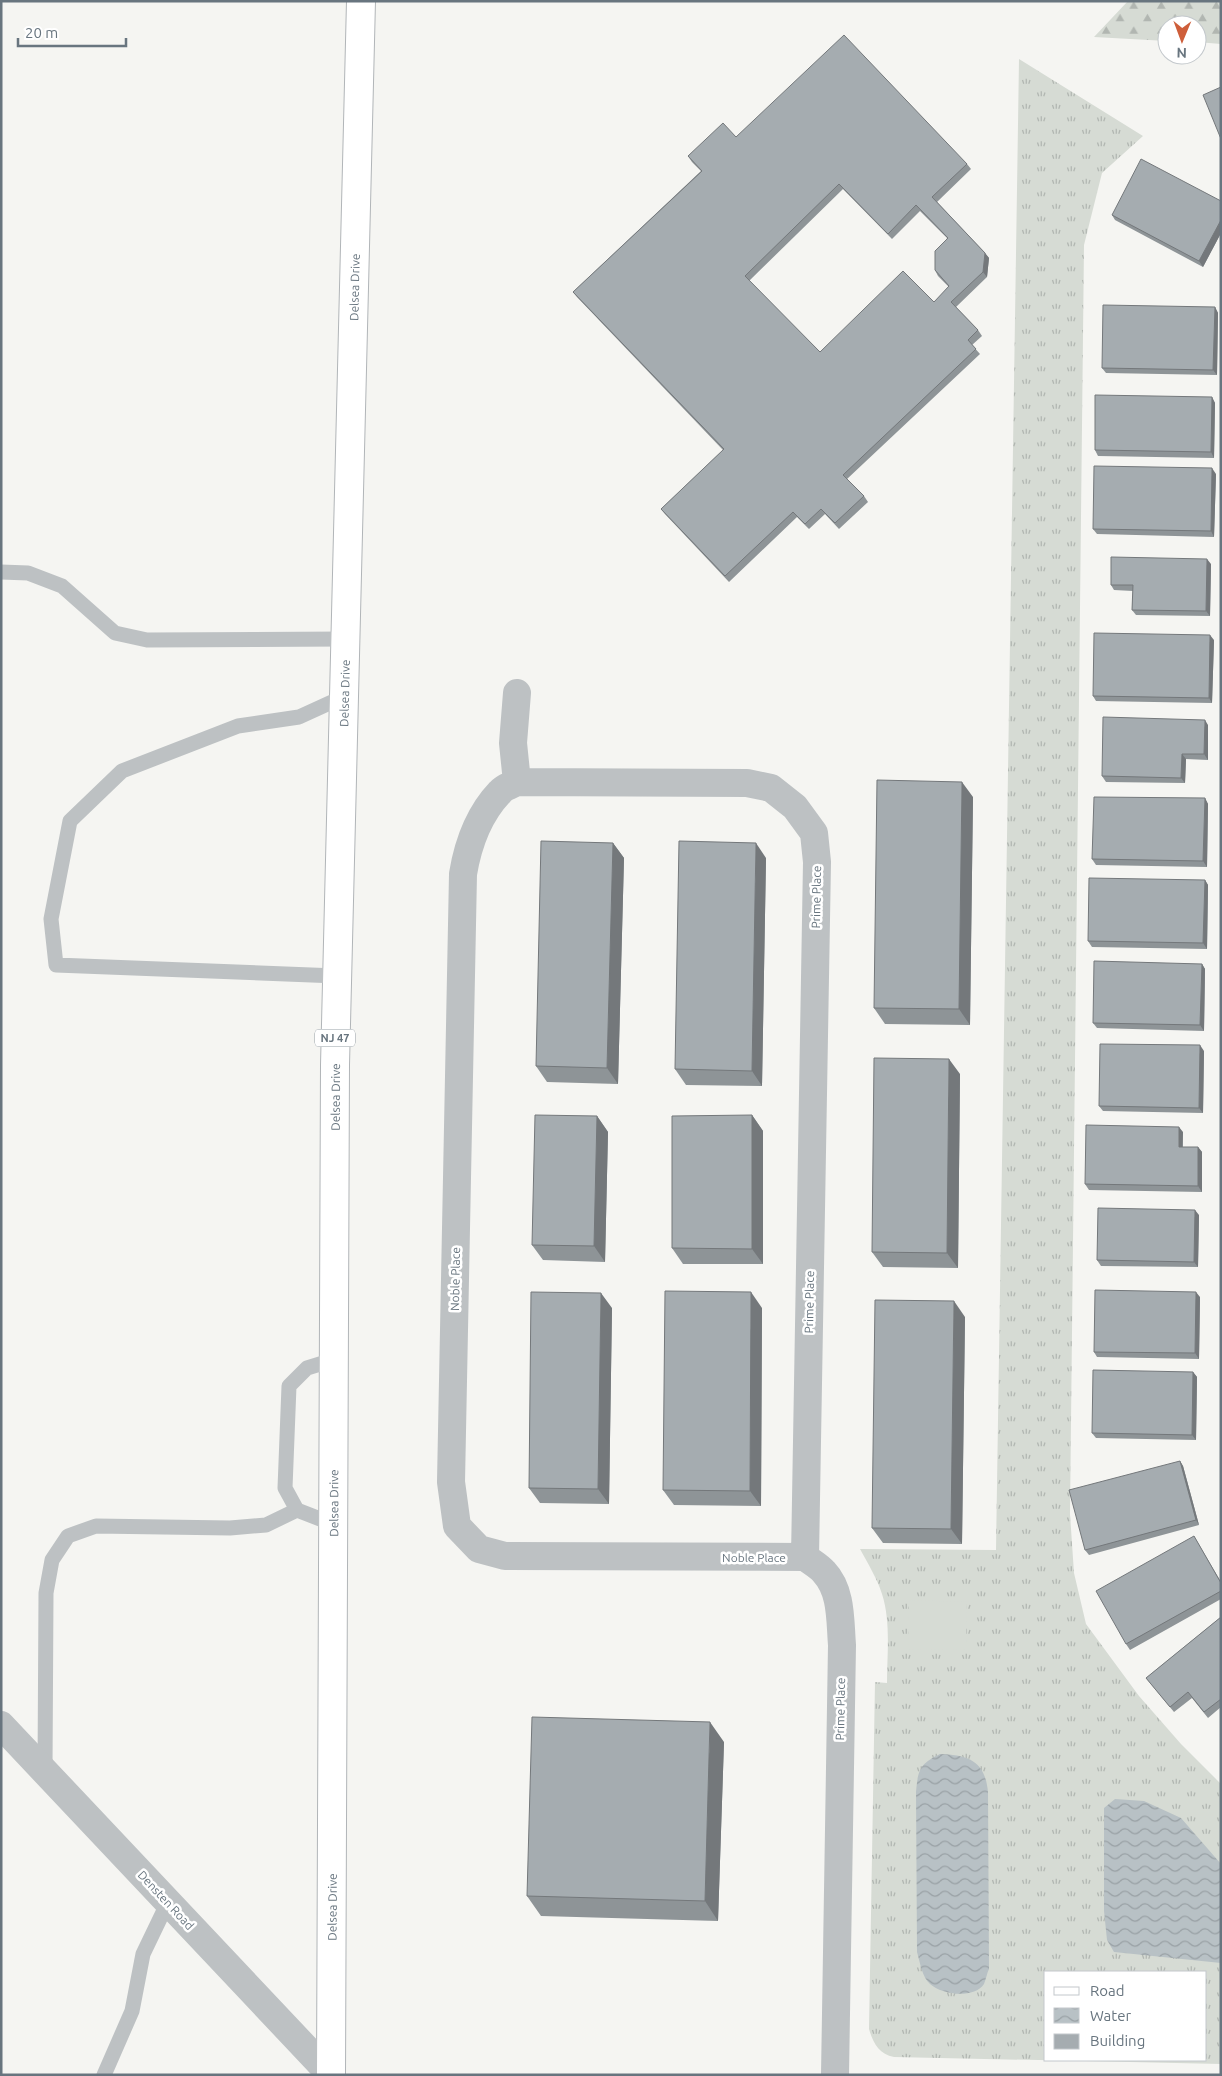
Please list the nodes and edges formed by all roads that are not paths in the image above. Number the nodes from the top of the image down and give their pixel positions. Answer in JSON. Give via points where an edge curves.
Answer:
{"nodes":[{"id":1,"x":361,"y":1,"type":"edge"},
{"id":2,"x":1,"y":572,"type":"edge"},
{"id":3,"x":346,"y":639,"type":"junction"},
{"id":4,"x":517,"y":693,"type":"dead end"},
{"id":5,"x":345,"y":696,"type":"junction"},
{"id":6,"x":517,"y":782,"type":"junction"},
{"id":7,"x":337,"y":976,"type":"junction"},
{"id":8,"x":333,"y":1360,"type":"junction"},
{"id":9,"x":297,"y":1510,"type":"junction"},
{"id":10,"x":333,"y":1524,"type":"junction"},
{"id":11,"x":805,"y":1557,"type":"junction"},
{"id":12,"x":1,"y":1725,"type":"edge"},
{"id":13,"x":44,"y":1771,"type":"junction"},
{"id":14,"x":168,"y":1902,"type":"junction"},
{"id":15,"x":104,"y":2075,"type":"edge"},
{"id":16,"x":331,"y":2075,"type":"edge"},
{"id":17,"x":835,"y":2075,"type":"edge"}],
"edges":[{"from":1,"to":3,"type":"main road","name":"Delsea Drive","number":"NJ 47"},
{"from":2,"to":3,"type":"lane","via":[[28,573],[62,586],[115,633],[147,640]]},
{"from":3,"to":5,"type":"main road","name":"Delsea Drive","number":"NJ 47"},
{"from":4,"to":6,"type":"street","via":[[513,743]]},
{"from":5,"to":7,"type":"main road","name":"Delsea Drive","number":"NJ 47"},
{"from":5,"to":7,"type":"lane","via":[[299,717],[238,726],[122,771],[70,821],[51,919],[56,965]]},
{"from":6,"to":11,"type":"street","name":"Prime Place","via":[[748,783],[771,788],[795,807],[814,833],[817,862]]},
{"from":6,"to":11,"type":"street","name":"Noble Place","via":[[501,790],[479,823],[466,852],[463,874],[451,1482],[457,1526],[479,1549],[505,1556]]},
{"from":7,"to":8,"type":"main road","name":"Delsea Drive","number":"NJ 47"},
{"from":8,"to":9,"type":"lane","via":[[307,1368],[289,1386],[285,1488]]},
{"from":8,"to":10,"type":"main road","name":"Delsea Drive","number":"NJ 47"},
{"from":9,"to":10,"type":"lane"},
{"from":9,"to":13,"type":"lane","via":[[266,1525],[230,1528],[96,1526],[68,1536],[52,1560],[46,1593]]},
{"from":10,"to":16,"type":"main road","name":"Delsea Drive","number":"NJ 47"},
{"from":11,"to":17,"type":"street","name":"Prime Place","via":[[825,1572],[836,1593],[842,1645]]},
{"from":12,"to":13,"type":"street","name":"Densten Road"},
{"from":13,"to":14,"type":"street","name":"Densten Road"},
{"from":14,"to":15,"type":"lane","via":[[143,1954],[132,2010]]},
{"from":14,"to":16,"type":"street","name":"Densten Road"}]}
